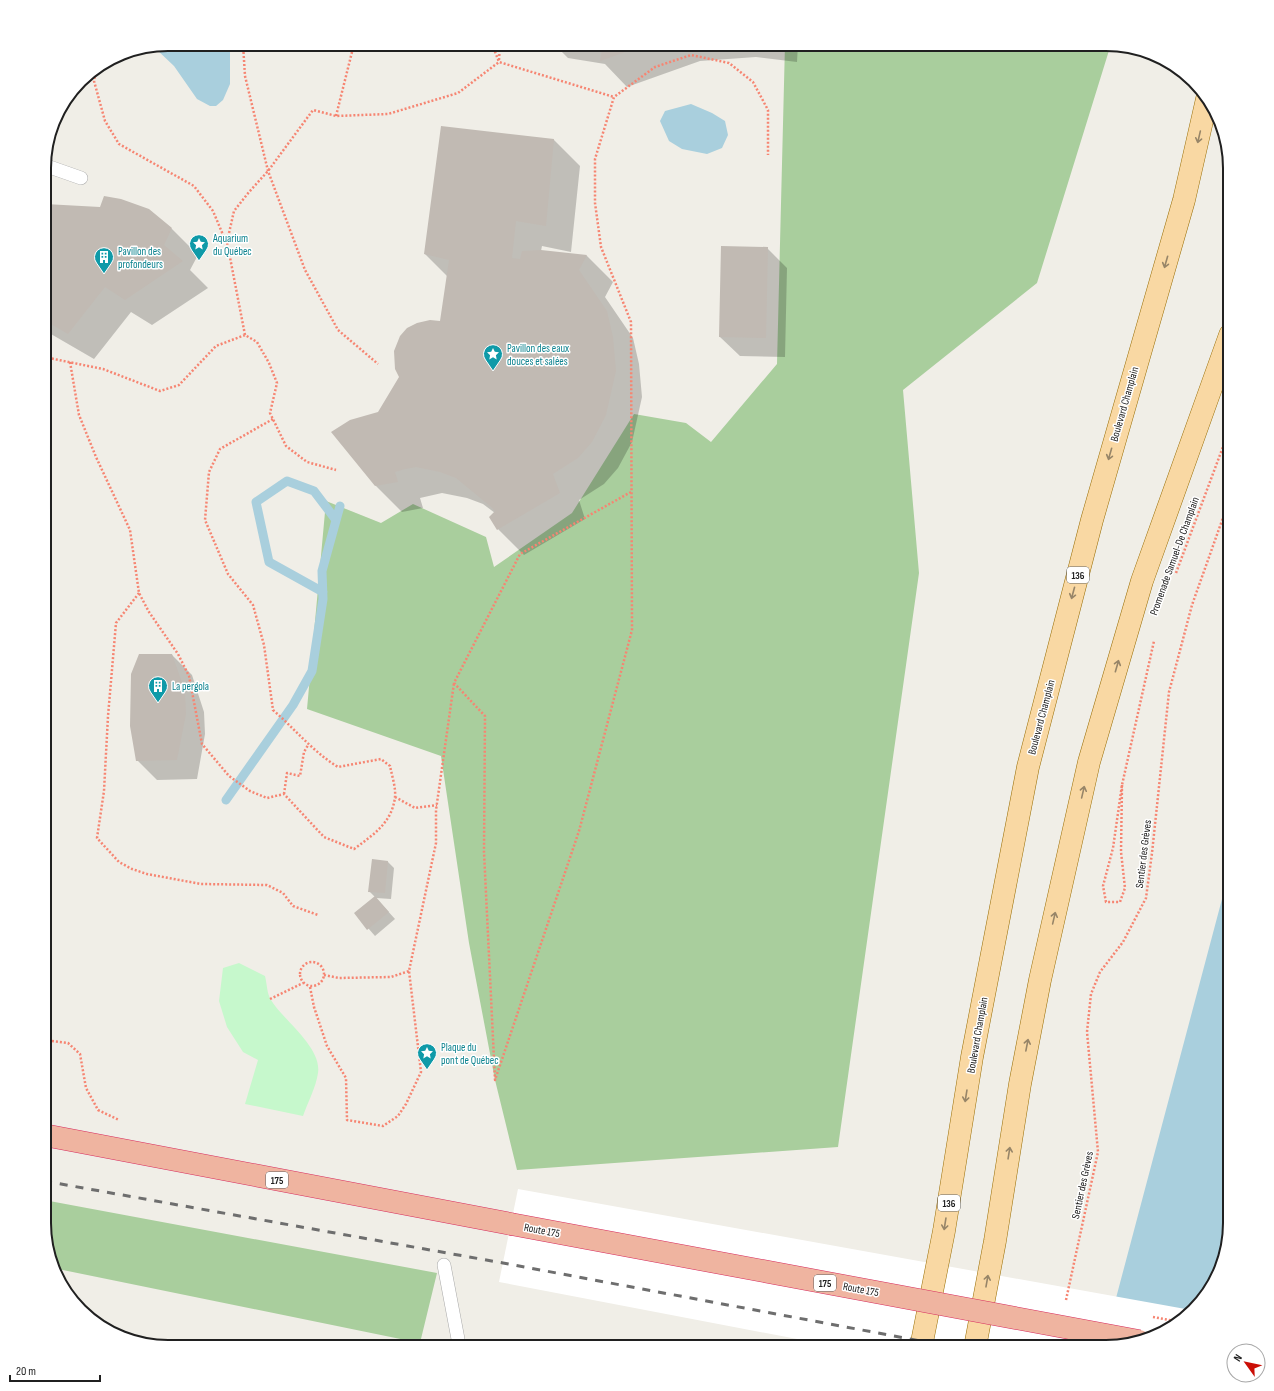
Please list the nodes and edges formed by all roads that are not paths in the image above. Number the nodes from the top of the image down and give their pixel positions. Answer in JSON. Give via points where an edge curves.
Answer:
{"nodes":[{"id":1,"x":1206,"y":108,"type":"edge"},
{"id":2,"x":51,"y":167,"type":"edge"},
{"id":3,"x":81,"y":178,"type":"dead end"},
{"id":4,"x":1223,"y":355,"type":"edge"},
{"id":5,"x":51,"y":1136,"type":"edge"},
{"id":6,"x":444,"y":1265,"type":"dead end"},
{"id":7,"x":1125,"y":1338,"type":"edge"},
{"id":8,"x":458,"y":1340,"type":"edge"},
{"id":9,"x":922,"y":1340,"type":"edge"},
{"id":10,"x":976,"y":1340,"type":"edge"}],
"edges":[{"from":1,"to":9,"type":"main road","name":"Boulevard Champlain","number":"136","one_way":true,"via":[[1184,200],[1092,520],[1028,767],[972,1057],[944,1231]]},
{"from":2,"to":3,"type":"lane"},
{"from":10,"to":4,"type":"main road","one_way":true,"via":[[1030,1032],[1090,762],[1142,581]]},
{"from":5,"to":7,"type":"highway","name":"Route 175","number":"175","bridge":true},
{"from":6,"to":8,"type":"lane"}]}
